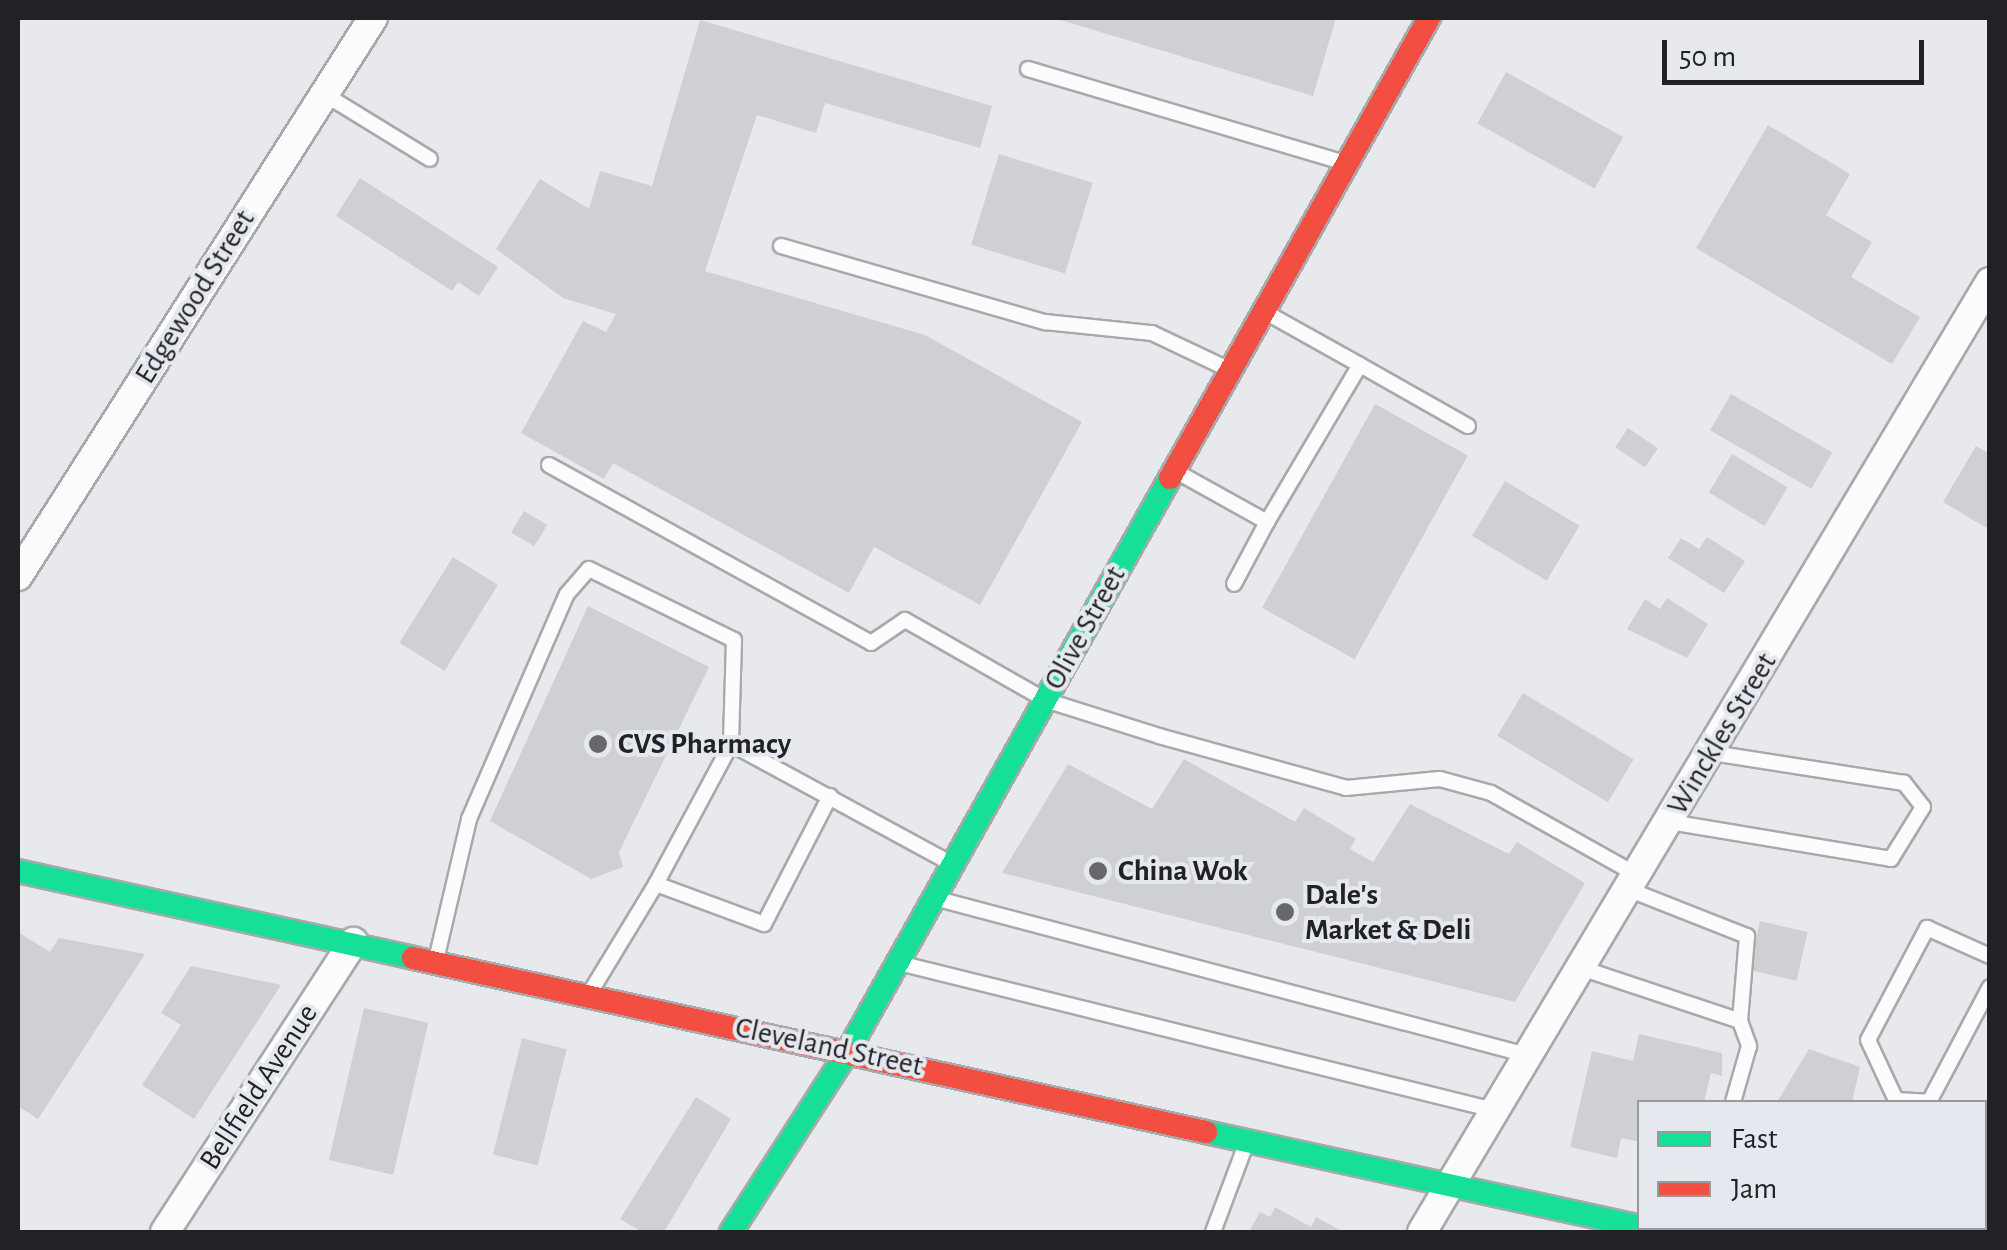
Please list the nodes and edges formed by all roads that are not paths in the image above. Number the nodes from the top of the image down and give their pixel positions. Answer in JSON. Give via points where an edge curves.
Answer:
{"nodes":[{"id":1,"x":373,"y":18,"type":"edge"},
{"id":2,"x":1429,"y":18,"type":"edge"},
{"id":3,"x":1028,"y":70,"type":"dead end"},
{"id":4,"x":324,"y":94,"type":"junction"},
{"id":5,"x":430,"y":160,"type":"dead end"},
{"id":6,"x":1347,"y":164,"type":"junction"},
{"id":7,"x":781,"y":246,"type":"dead end"},
{"id":8,"x":1990,"y":282,"type":"edge"},
{"id":9,"x":1264,"y":311,"type":"junction"},
{"id":10,"x":1360,"y":365,"type":"junction"},
{"id":11,"x":1230,"y":370,"type":"junction"},
{"id":12,"x":1468,"y":426,"type":"dead end"},
{"id":13,"x":549,"y":465,"type":"dead end"},
{"id":14,"x":1174,"y":470,"type":"junction"},
{"id":15,"x":1268,"y":522,"type":"junction"},
{"id":16,"x":18,"y":576,"type":"edge"},
{"id":17,"x":1234,"y":584,"type":"dead end"},
{"id":18,"x":1045,"y":700,"type":"junction"},
{"id":19,"x":731,"y":744,"type":"junction"},
{"id":20,"x":1712,"y":753,"type":"junction"},
{"id":21,"x":830,"y":796,"type":"junction"},
{"id":22,"x":1670,"y":822,"type":"junction"},
{"id":23,"x":953,"y":864,"type":"junction"},
{"id":24,"x":18,"y":871,"type":"edge"},
{"id":25,"x":1635,"y":883,"type":"junction"},
{"id":26,"x":656,"y":884,"type":"junction"},
{"id":27,"x":934,"y":898,"type":"junction"},
{"id":28,"x":353,"y":942,"type":"junction"},
{"id":29,"x":1990,"y":956,"type":"edge"},
{"id":30,"x":436,"y":960,"type":"junction"},
{"id":31,"x":897,"y":963,"type":"junction"},
{"id":32,"x":1584,"y":969,"type":"junction"},
{"id":33,"x":1990,"y":986,"type":"edge"},
{"id":34,"x":589,"y":994,"type":"junction"},
{"id":35,"x":1740,"y":1021,"type":"junction"},
{"id":36,"x":848,"y":1051,"type":"junction"},
{"id":37,"x":1532,"y":1056,"type":"junction"},
{"id":38,"x":1733,"y":1100,"type":"edge"},
{"id":39,"x":1895,"y":1100,"type":"edge"},
{"id":40,"x":1930,"y":1100,"type":"edge"},
{"id":41,"x":1500,"y":1112,"type":"junction"},
{"id":42,"x":1248,"y":1140,"type":"junction"},
{"id":43,"x":1452,"y":1185,"type":"junction"},
{"id":44,"x":1637,"y":1226,"type":"edge"},
{"id":45,"x":165,"y":1232,"type":"edge"},
{"id":46,"x":730,"y":1232,"type":"edge"},
{"id":47,"x":1213,"y":1232,"type":"edge"},
{"id":48,"x":1422,"y":1232,"type":"edge"}],
"edges":[{"from":1,"to":4,"type":"street","name":"Edgewood Street"},
{"from":2,"to":6,"type":"main road","name":"Olive Street"},
{"from":3,"to":6,"type":"lane"},
{"from":4,"to":5,"type":"lane"},
{"from":4,"to":16,"type":"street","name":"Edgewood Street"},
{"from":6,"to":9,"type":"main road","name":"Olive Street"},
{"from":7,"to":11,"type":"lane","via":[[1045,322],[1152,333]]},
{"from":8,"to":20,"type":"street","name":"Winckles Street"},
{"from":9,"to":10,"type":"lane"},
{"from":9,"to":11,"type":"main road","name":"Olive Street"},
{"from":10,"to":12,"type":"lane"},
{"from":10,"to":15,"type":"lane"},
{"from":11,"to":14,"type":"main road","name":"Olive Street"},
{"from":13,"to":18,"type":"lane","via":[[871,644],[905,620]]},
{"from":14,"to":15,"type":"lane"},
{"from":14,"to":18,"type":"main road","name":"Olive Street"},
{"from":15,"to":17,"type":"lane"},
{"from":18,"to":23,"type":"main road","name":"Olive Street"},
{"from":18,"to":25,"type":"lane","via":[[1346,788],[1440,779],[1491,793]]},
{"from":19,"to":21,"type":"lane"},
{"from":19,"to":26,"type":"lane"},
{"from":19,"to":30,"type":"lane","via":[[734,640],[589,569],[567,594],[470,818]]},
{"from":20,"to":22,"type":"street","name":"Winckles Street"},
{"from":20,"to":22,"type":"lane","via":[[1904,784],[1923,807],[1890,859]]},
{"from":21,"to":23,"type":"lane"},
{"from":21,"to":26,"type":"lane","via":[[764,924]]},
{"from":22,"to":25,"type":"street","name":"Winckles Street"},
{"from":23,"to":27,"type":"main road","name":"Olive Street"},
{"from":24,"to":28,"type":"main road","name":"Cleveland Street"},
{"from":25,"to":32,"type":"street","name":"Winckles Street"},
{"from":25,"to":35,"type":"lane","via":[[1747,936]]},
{"from":26,"to":34,"type":"lane"},
{"from":27,"to":31,"type":"main road","name":"Olive Street"},
{"from":27,"to":37,"type":"lane"},
{"from":28,"to":30,"type":"main road","name":"Cleveland Street"},
{"from":28,"to":45,"type":"street","name":"Bellfield Avenue"},
{"from":29,"to":39,"type":"lane","via":[[1926,928],[1868,1040]]},
{"from":30,"to":34,"type":"main road","name":"Cleveland Street"},
{"from":31,"to":36,"type":"main road","name":"Olive Street"},
{"from":31,"to":41,"type":"lane"},
{"from":32,"to":35,"type":"lane"},
{"from":32,"to":37,"type":"street","name":"Winckles Street"},
{"from":33,"to":40,"type":"lane"},
{"from":34,"to":36,"type":"main road","name":"Cleveland Street"},
{"from":35,"to":38,"type":"lane","via":[[1750,1031]]},
{"from":36,"to":42,"type":"main road","name":"Cleveland Street"},
{"from":36,"to":46,"type":"main road","name":"Olive Street"},
{"from":37,"to":41,"type":"street","name":"Winckles Street"},
{"from":41,"to":43,"type":"street","name":"Winckles Street"},
{"from":42,"to":43,"type":"main road","name":"Cleveland Street"},
{"from":42,"to":47,"type":"lane"},
{"from":43,"to":44,"type":"main road","name":"Cleveland Street"},
{"from":43,"to":48,"type":"street","name":"Winckles Street"}]}
